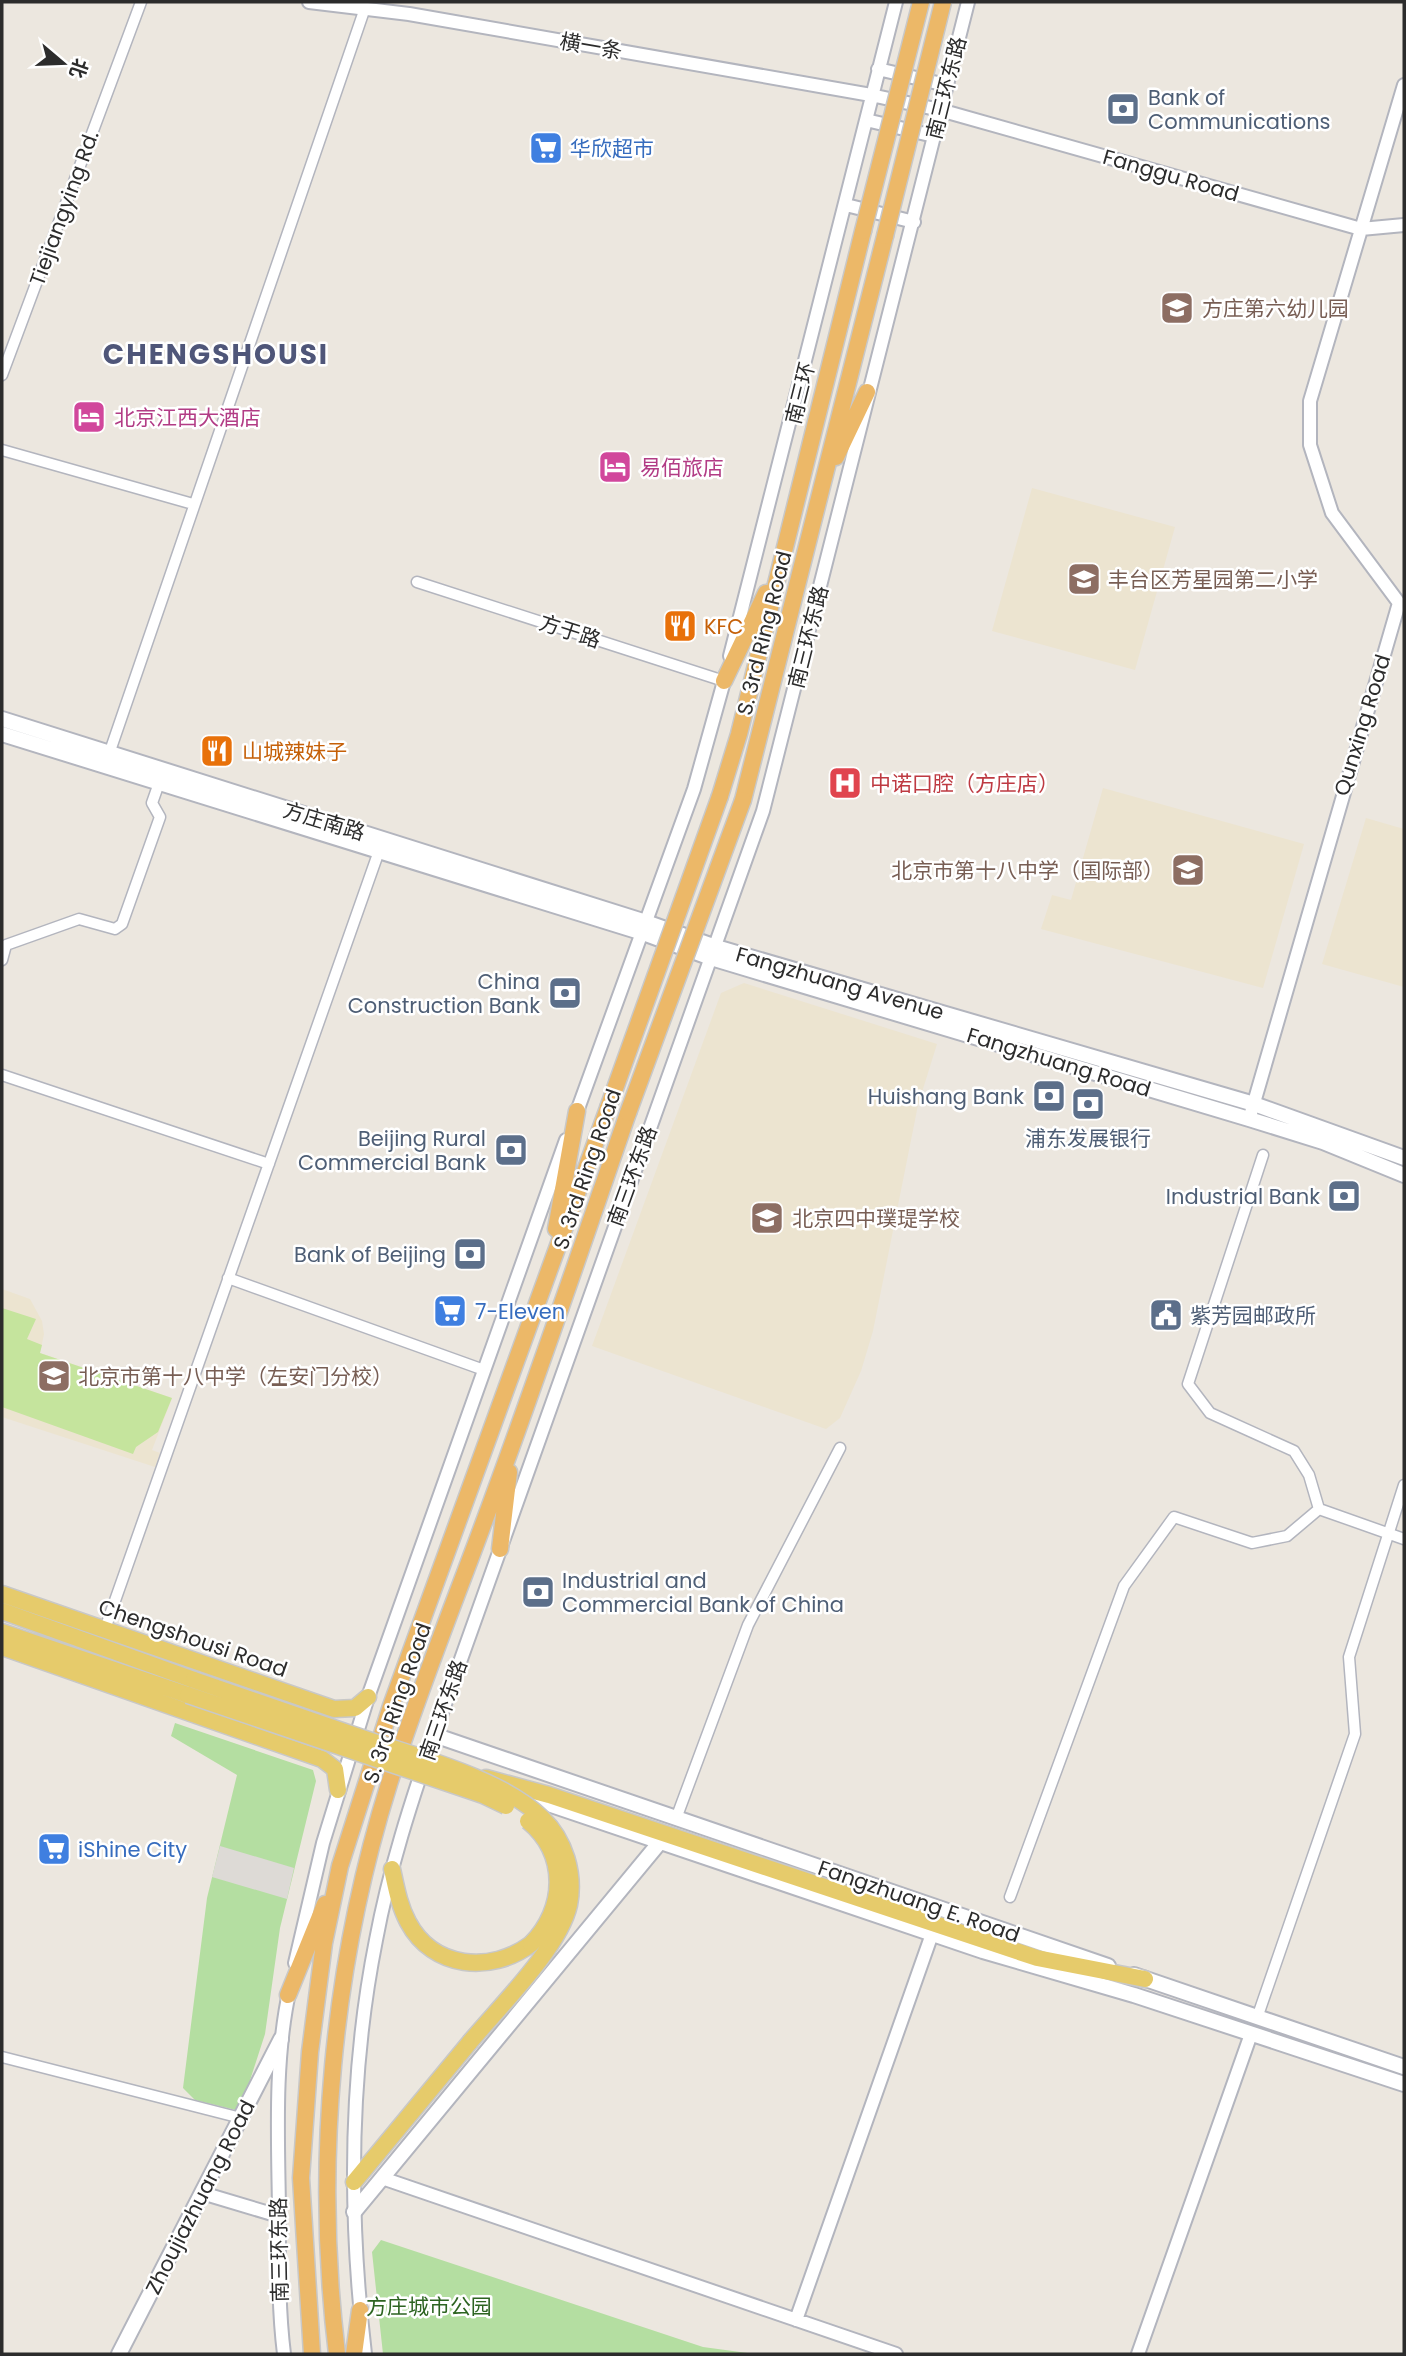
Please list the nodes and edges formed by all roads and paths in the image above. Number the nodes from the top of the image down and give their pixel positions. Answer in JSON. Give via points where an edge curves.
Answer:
{"nodes":[{"id":1,"x":141,"y":2,"type":"edge"},
{"id":2,"x":309,"y":2,"type":"edge"},
{"id":3,"x":896,"y":2,"type":"edge"},
{"id":4,"x":921,"y":2,"type":"edge"},
{"id":5,"x":943,"y":2,"type":"edge"},
{"id":6,"x":968,"y":2,"type":"edge"},
{"id":7,"x":412,"y":8,"type":"edge"},
{"id":8,"x":365,"y":9,"type":"junction"},
{"id":9,"x":878,"y":69,"type":"junction"},
{"id":10,"x":946,"y":85,"type":"junction"},
{"id":11,"x":1404,"y":85,"type":"edge"},
{"id":12,"x":872,"y":95,"type":"junction"},
{"id":13,"x":940,"y":110,"type":"junction"},
{"id":14,"x":866,"y":120,"type":"junction"},
{"id":15,"x":934,"y":136,"type":"junction"},
{"id":16,"x":846,"y":205,"type":"junction"},
{"id":17,"x":914,"y":222,"type":"junction"},
{"id":18,"x":1404,"y":225,"type":"edge"},
{"id":19,"x":1361,"y":229,"type":"junction"},
{"id":20,"x":2,"y":375,"type":"edge"},
{"id":21,"x":867,"y":392,"type":"junction"},
{"id":22,"x":2,"y":450,"type":"edge"},
{"id":23,"x":822,"y":488,"type":"junction"},
{"id":24,"x":192,"y":504,"type":"junction"},
{"id":25,"x":779,"y":566,"type":"junction"},
{"id":26,"x":417,"y":582,"type":"dead end"},
{"id":27,"x":1402,"y":603,"type":"edge"},
{"id":28,"x":724,"y":681,"type":"junction"},
{"id":29,"x":2,"y":719,"type":"edge"},
{"id":30,"x":2,"y":734,"type":"edge"},
{"id":31,"x":108,"y":754,"type":"junction"},
{"id":32,"x":159,"y":783,"type":"junction"},
{"id":33,"x":379,"y":851,"type":"junction"},
{"id":34,"x":645,"y":927,"type":"junction"},
{"id":35,"x":713,"y":952,"type":"junction"},
{"id":36,"x":2,"y":960,"type":"edge"},
{"id":37,"x":2,"y":1075,"type":"edge"},
{"id":38,"x":577,"y":1111,"type":"junction"},
{"id":39,"x":1251,"y":1112,"type":"junction"},
{"id":40,"x":1263,"y":1155,"type":"dead end"},
{"id":41,"x":1404,"y":1158,"type":"edge"},
{"id":42,"x":269,"y":1164,"type":"junction"},
{"id":43,"x":1404,"y":1175,"type":"edge"},
{"id":44,"x":550,"y":1268,"type":"junction"},
{"id":45,"x":229,"y":1278,"type":"junction"},
{"id":46,"x":484,"y":1370,"type":"junction"},
{"id":47,"x":513,"y":1444,"type":"junction"},
{"id":48,"x":840,"y":1448,"type":"dead end"},
{"id":49,"x":1404,"y":1485,"type":"edge"},
{"id":50,"x":1319,"y":1509,"type":"junction"},
{"id":51,"x":1388,"y":1533,"type":"junction"},
{"id":52,"x":1404,"y":1539,"type":"edge"},
{"id":53,"x":500,"y":1549,"type":"junction"},
{"id":54,"x":2,"y":1594,"type":"edge"},
{"id":55,"x":2,"y":1611,"type":"edge"},
{"id":56,"x":105,"y":1629,"type":"junction"},
{"id":57,"x":2,"y":1632,"type":"edge"},
{"id":58,"x":2,"y":1647,"type":"edge"},
{"id":59,"x":232,"y":1674,"type":"junction"},
{"id":60,"x":191,"y":1688,"type":"junction"},
{"id":61,"x":369,"y":1697,"type":"junction"},
{"id":62,"x":216,"y":1721,"type":"junction"},
{"id":63,"x":434,"y":1735,"type":"junction"},
{"id":64,"x":425,"y":1762,"type":"junction"},
{"id":65,"x":464,"y":1772,"type":"junction"},
{"id":66,"x":338,"y":1790,"type":"junction"},
{"id":67,"x":677,"y":1816,"type":"junction"},
{"id":68,"x":660,"y":1842,"type":"junction"},
{"id":69,"x":340,"y":1866,"type":"junction"},
{"id":70,"x":393,"y":1869,"type":"junction"},
{"id":71,"x":1010,"y":1897,"type":"dead end"},
{"id":72,"x":932,"y":1934,"type":"junction"},
{"id":73,"x":1145,"y":1979,"type":"junction"},
{"id":74,"x":288,"y":1995,"type":"junction"},
{"id":75,"x":1256,"y":2018,"type":"junction"},
{"id":76,"x":1251,"y":2034,"type":"junction"},
{"id":77,"x":281,"y":2039,"type":"junction"},
{"id":78,"x":2,"y":2057,"type":"edge"},
{"id":79,"x":1404,"y":2067,"type":"edge"},
{"id":80,"x":1404,"y":2084,"type":"edge"},
{"id":81,"x":241,"y":2118,"type":"junction"},
{"id":82,"x":382,"y":2178,"type":"junction"},
{"id":83,"x":354,"y":2182,"type":"junction"},
{"id":84,"x":202,"y":2193,"type":"junction"},
{"id":85,"x":354,"y":2212,"type":"junction"},
{"id":86,"x":279,"y":2216,"type":"junction"},
{"id":87,"x":360,"y":2310,"type":"junction"},
{"id":88,"x":796,"y":2320,"type":"junction"},
{"id":89,"x":120,"y":2354,"type":"edge"},
{"id":90,"x":284,"y":2354,"type":"edge"},
{"id":91,"x":312,"y":2354,"type":"edge"},
{"id":92,"x":337,"y":2354,"type":"edge"},
{"id":93,"x":354,"y":2354,"type":"edge"},
{"id":94,"x":365,"y":2354,"type":"edge"},
{"id":95,"x":896,"y":2354,"type":"edge"},
{"id":96,"x":1138,"y":2354,"type":"edge"}],
"edges":[{"from":1,"to":20,"type":"street","name":"Tiejiangying Rd."},
{"from":2,"to":8,"type":"street","name":"横一条"},
{"from":3,"to":9,"type":"street","name":"南三环东路"},
{"from":4,"to":25,"type":"highway","name":"南三环","bridge":true},
{"from":5,"to":23,"type":"highway","name":"S. 3rd Ring Road","bridge":true},
{"from":6,"to":10,"type":"street","name":"南三环东路"},
{"from":7,"to":8,"type":"street","name":"横一条"},
{"from":7,"to":12,"type":"street","name":"横一条"},
{"from":8,"to":24,"type":"street"},
{"from":9,"to":10,"type":"street"},
{"from":9,"to":12,"type":"street","name":"南三环东路"},
{"from":10,"to":13,"type":"street","name":"南三环东路"},
{"from":11,"to":19,"type":"street","name":"Qunxing Road"},
{"from":12,"to":13,"type":"street","name":"横一条"},
{"from":12,"to":14,"type":"street","name":"南三环东路"},
{"from":13,"to":15,"type":"street","name":"南三环东路"},
{"from":13,"to":19,"type":"street","name":"Fanggu Road"},
{"from":14,"to":15,"type":"street"},
{"from":14,"to":16,"type":"street","name":"南三环东路"},
{"from":15,"to":17,"type":"street","name":"南三环东路"},
{"from":16,"to":17,"type":"street"},
{"from":16,"to":28,"type":"street","name":"南三环东路"},
{"from":17,"to":21,"type":"street","name":"南三环东路"},
{"from":18,"to":19,"type":"street","name":"Fanggu Road"},
{"from":19,"to":27,"type":"street","name":"Qunxing Road","via":[[1310,401],[1310,445],[1332,513]]},
{"from":21,"to":23,"type":"highway"},
{"from":21,"to":35,"type":"street","name":"南三环东路","via":[[780,754]]},
{"from":22,"to":24,"type":"street"},
{"from":23,"to":47,"type":"highway","name":"S. 3rd Ring Road","bridge":true,"via":[[743,800]]},
{"from":24,"to":31,"type":"street"},
{"from":25,"to":28,"type":"highway"},
{"from":25,"to":44,"type":"highway","name":"S. 3rd Ring Road","bridge":true,"via":[[720,796]]},
{"from":26,"to":28,"type":"street","name":"方于路"},
{"from":27,"to":39,"type":"street","name":"Qunxing Road","via":[[1327,843]]},
{"from":28,"to":34,"type":"street","name":"南三环东路","via":[[694,789]]},
{"from":29,"to":31,"type":"main road","name":"方庄南路"},
{"from":30,"to":32,"type":"main road","name":"方庄南路"},
{"from":31,"to":34,"type":"main road","name":"方庄南路"},
{"from":32,"to":33,"type":"main road","name":"方庄南路"},
{"from":32,"to":36,"type":"street","via":[[152,803],[160,817],[122,924],[115,929],[79,919],[6,945]]},
{"from":33,"to":34,"type":"main road","name":"方庄南路"},
{"from":33,"to":42,"type":"street"},
{"from":34,"to":35,"type":"main road","name":"Fangzhuang Road"},
{"from":34,"to":38,"type":"street","name":"南三环东路"},
{"from":35,"to":39,"type":"main road","name":"Fangzhuang Road"},
{"from":35,"to":53,"type":"street","name":"南三环东路"},
{"from":37,"to":42,"type":"street"},
{"from":38,"to":44,"type":"highway"},
{"from":38,"to":46,"type":"street","name":"南三环东路"},
{"from":39,"to":41,"type":"main road"},
{"from":39,"to":43,"type":"main road","name":"Fangzhuang Road"},
{"from":40,"to":50,"type":"street","via":[[1188,1384],[1210,1413],[1294,1451],[1309,1475]]},
{"from":42,"to":45,"type":"street"},
{"from":44,"to":69,"type":"highway","name":"S. 3rd Ring Road","via":[[391,1706]]},
{"from":45,"to":46,"type":"street"},
{"from":45,"to":56,"type":"street"},
{"from":46,"to":61,"type":"street","name":"南三环东路"},
{"from":47,"to":53,"type":"highway"},
{"from":47,"to":92,"type":"highway","name":"S. 3rd Ring Road","via":[[389,1785],[355,1914],[330,2109],[330,2269]]},
{"from":48,"to":67,"type":"street","via":[[748,1625]]},
{"from":49,"to":51,"type":"street"},
{"from":50,"to":51,"type":"street"},
{"from":50,"to":71,"type":"street","via":[[1287,1536],[1252,1543],[1174,1517],[1124,1586]]},
{"from":51,"to":52,"type":"street"},
{"from":51,"to":75,"type":"street","via":[[1349,1657],[1355,1734]]},
{"from":53,"to":63,"type":"street","name":"南三环东路"},
{"from":54,"to":56,"type":"main road","name":"Chengshousi Road"},
{"from":55,"to":60,"type":"main road"},
{"from":56,"to":59,"type":"main road","name":"Chengshousi Road"},
{"from":57,"to":60,"type":"main road"},
{"from":58,"to":62,"type":"main road"},
{"from":59,"to":61,"type":"main road","name":"Chengshousi Road","via":[[334,1709],[355,1708]]},
{"from":59,"to":62,"type":"main road","via":[[244,1687],[245,1705],[233,1718]]},
{"from":60,"to":65,"type":"main road","bridge":true},
{"from":60,"to":70,"type":"main road","bridge":true,"via":[[483,1795],[522,1815],[548,1843],[558,1878],[552,1916],[531,1944],[510,1957],[484,1964],[454,1961],[439,1954],[409,1925]]},
{"from":61,"to":66,"type":"street","name":"南三环东路"},
{"from":62,"to":66,"type":"main road","via":[[323,1759],[335,1769]]},
{"from":63,"to":64,"type":"street","name":"南三环东路"},
{"from":63,"to":67,"type":"main road","name":"Fangzhuang E. Road"},
{"from":64,"to":68,"type":"main road"},
{"from":64,"to":70,"type":"street","name":"南三环东路"},
{"from":65,"to":73,"type":"main road","bridge":true,"via":[[549,1795],[1037,1958]]},
{"from":65,"to":83,"type":"main road","bridge":true,"via":[[531,1808],[550,1827],[568,1864],[565,1918],[553,1942]]},
{"from":66,"to":74,"type":"street","name":"南三环东路"},
{"from":67,"to":73,"type":"main road","name":"Fangzhuang E. Road"},
{"from":68,"to":72,"type":"main road"},
{"from":68,"to":82,"type":"main road"},
{"from":69,"to":74,"type":"highway"},
{"from":69,"to":91,"type":"highway","name":"S. 3rd Ring Road","via":[[324,1943],[310,2052],[300,2178]]},
{"from":70,"to":83,"type":"street","name":"南三环东路","via":[[375,1944],[360,2049]]},
{"from":72,"to":76,"type":"main road"},
{"from":72,"to":88,"type":"street"},
{"from":73,"to":75,"type":"main road","name":"Fangzhuang E. Road"},
{"from":74,"to":77,"type":"street","name":"南三环东路"},
{"from":75,"to":76,"type":"main road"},
{"from":75,"to":79,"type":"main road","name":"Fangzhuang E. Road"},
{"from":76,"to":80,"type":"main road"},
{"from":76,"to":96,"type":"street"},
{"from":77,"to":81,"type":"main road","name":"Zhoujiazhuang Road"},
{"from":77,"to":86,"type":"street","name":"南三环东路"},
{"from":78,"to":81,"type":"street"},
{"from":81,"to":84,"type":"main road","name":"Zhoujiazhuang Road"},
{"from":82,"to":85,"type":"main road"},
{"from":82,"to":88,"type":"street"},
{"from":83,"to":85,"type":"street","name":"南三环东路"},
{"from":84,"to":86,"type":"street"},
{"from":84,"to":89,"type":"main road","name":"Zhoujiazhuang Road"},
{"from":85,"to":87,"type":"street","name":"南三环东路"},
{"from":86,"to":90,"type":"street","name":"南三环东路"},
{"from":87,"to":93,"type":"highway"},
{"from":87,"to":94,"type":"street","name":"南三环东路"},
{"from":88,"to":95,"type":"street"}]}
